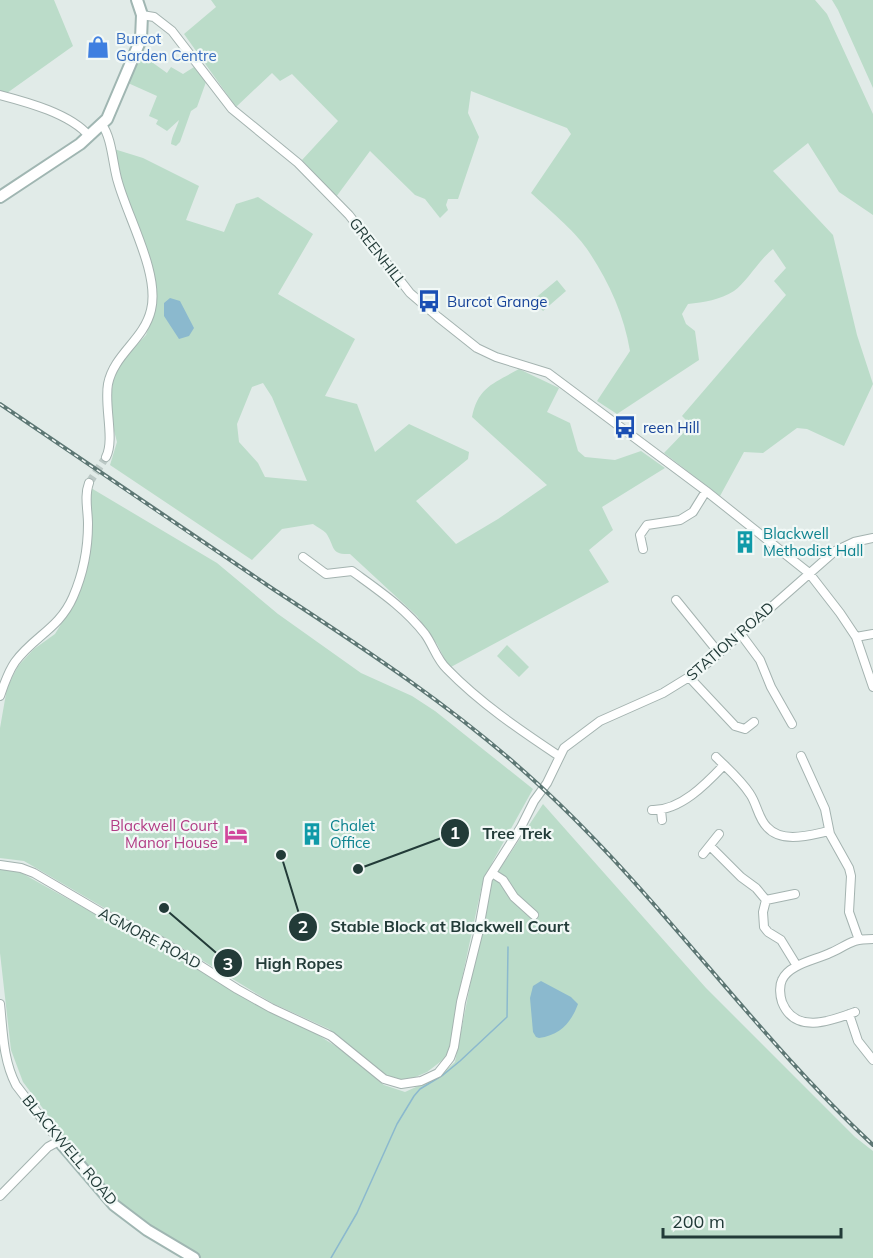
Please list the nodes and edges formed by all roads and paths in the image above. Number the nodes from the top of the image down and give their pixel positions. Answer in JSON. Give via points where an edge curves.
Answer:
{"nodes":[{"id":1,"x":137,"y":0,"type":"edge"},
{"id":2,"x":142,"y":15,"type":"junction"},
{"id":3,"x":0,"y":95,"type":"edge"},
{"id":4,"x":102,"y":125,"type":"junction"},
{"id":5,"x":89,"y":136,"type":"junction"},
{"id":6,"x":0,"y":197,"type":"edge"},
{"id":7,"x":106,"y":457,"type":"tunnel mouth"},
{"id":8,"x":89,"y":483,"type":"tunnel mouth"},
{"id":9,"x":706,"y":491,"type":"junction"},
{"id":10,"x":873,"y":538,"type":"edge"},
{"id":11,"x":643,"y":549,"type":"dead end"},
{"id":12,"x":303,"y":557,"type":"dead end"},
{"id":13,"x":809,"y":573,"type":"junction"},
{"id":14,"x":676,"y":600,"type":"dead end"},
{"id":15,"x":741,"y":633,"type":"junction"},
{"id":16,"x":873,"y":634,"type":"edge"},
{"id":17,"x":856,"y":637,"type":"junction"},
{"id":18,"x":719,"y":653,"type":"junction"},
{"id":19,"x":689,"y":677,"type":"junction"},
{"id":20,"x":873,"y":687,"type":"edge"},
{"id":21,"x":0,"y":696,"type":"edge"},
{"id":22,"x":754,"y":722,"type":"dead end"},
{"id":23,"x":792,"y":724,"type":"dead end"},
{"id":24,"x":811,"y":754,"type":"dead end"},
{"id":25,"x":559,"y":756,"type":"junction"},
{"id":26,"x":716,"y":757,"type":"dead end"},
{"id":27,"x":724,"y":765,"type":"junction"},
{"id":28,"x":540,"y":792,"type":"joint"},
{"id":29,"x":662,"y":820,"type":"dead end"},
{"id":30,"x":829,"y":831,"type":"junction"},
{"id":31,"x":719,"y":834,"type":"dead end"},
{"id":32,"x":710,"y":846,"type":"junction"},
{"id":33,"x":703,"y":854,"type":"dead end"},
{"id":34,"x":0,"y":865,"type":"edge"},
{"id":35,"x":492,"y":873,"type":"junction"},
{"id":36,"x":791,"y":898,"type":"dead end"},
{"id":37,"x":766,"y":900,"type":"junction"},
{"id":38,"x":534,"y":915,"type":"dead end"},
{"id":39,"x":873,"y":939,"type":"edge"},
{"id":40,"x":859,"y":940,"type":"junction"},
{"id":41,"x":797,"y":966,"type":"junction"},
{"id":42,"x":0,"y":1004,"type":"edge"},
{"id":43,"x":0,"y":1057,"type":"edge"},
{"id":44,"x":873,"y":1060,"type":"edge"},
{"id":45,"x":7,"y":1063,"type":"junction"},
{"id":46,"x":59,"y":1141,"type":"junction"},
{"id":47,"x":0,"y":1196,"type":"edge"},
{"id":48,"x":194,"y":1258,"type":"edge"}],
"edges":[{"from":1,"to":2,"type":"main road"},
{"from":2,"to":4,"type":"main road","via":[[138,47]]},
{"from":2,"to":9,"type":"street","name":"GREENHILL","via":[[154,17],[167,26],[232,109],[298,163],[349,215],[410,293],[438,317],[477,348],[548,373]]},
{"from":3,"to":5,"type":"street","via":[[61,117]]},
{"from":4,"to":5,"type":"main road"},
{"from":4,"to":7,"type":"street","via":[[153,293],[147,321],[138,338],[117,360],[110,377],[106,406],[110,447]]},
{"from":5,"to":6,"type":"main road"},
{"from":8,"to":21,"type":"street","via":[[87,542],[74,595],[57,624],[15,661]]},
{"from":9,"to":11,"type":"street","via":[[693,512],[680,520],[647,525],[640,535]]},
{"from":9,"to":13,"type":"street","name":"GREENHILL"},
{"from":10,"to":13,"type":"street","name":"STATION ROAD","via":[[835,551]]},
{"from":12,"to":25,"type":"street","via":[[326,574],[352,571],[408,613],[444,667]]},
{"from":13,"to":15,"type":"street","name":"STATION ROAD"},
{"from":13,"to":17,"type":"street","name":"GREENHILL"},
{"from":14,"to":18,"type":"street"},
{"from":15,"to":18,"type":"street","name":"STATION ROAD"},
{"from":15,"to":23,"type":"street","via":[[760,660]]},
{"from":16,"to":17,"type":"street"},
{"from":17,"to":20,"type":"street","name":"GREENHILL"},
{"from":18,"to":19,"type":"street","name":"STATION ROAD"},
{"from":19,"to":22,"type":"street","via":[[735,726],[745,729]]},
{"from":19,"to":25,"type":"street","name":"STATION ROAD","via":[[600,722],[572,741]]},
{"from":24,"to":30,"type":"street","via":[[801,757],[825,809]]},
{"from":25,"to":28,"type":"street","name":"STATION ROAD"},
{"from":26,"to":27,"type":"street"},
{"from":27,"to":29,"type":"street","via":[[700,791],[657,810]]},
{"from":27,"to":30,"type":"street","via":[[752,797],[766,827],[793,837]]},
{"from":28,"to":35,"type":"street","name":"AGMORE ROAD"},
{"from":30,"to":40,"type":"street","via":[[849,868],[849,912]]},
{"from":31,"to":32,"type":"street"},
{"from":32,"to":33,"type":"street"},
{"from":32,"to":37,"type":"street"},
{"from":34,"to":35,"type":"street","name":"AGMORE ROAD","via":[[34,873],[102,913],[163,942],[237,989],[331,1036],[374,1073],[401,1084],[438,1073],[450,1058]]},
{"from":35,"to":38,"type":"street"},
{"from":36,"to":37,"type":"street"},
{"from":37,"to":41,"type":"street","via":[[764,927],[781,940]]},
{"from":39,"to":40,"type":"street"},
{"from":40,"to":41,"type":"street"},
{"from":41,"to":44,"type":"street","via":[[782,980],[784,1006],[798,1021],[815,1023],[852,1013],[858,1041]]},
{"from":42,"to":45,"type":"street","name":"BLACKWELL ROAD"},
{"from":43,"to":45,"type":"street"},
{"from":45,"to":46,"type":"street","name":"BLACKWELL ROAD","via":[[16,1085]]},
{"from":46,"to":47,"type":"street","via":[[48,1147]]},
{"from":46,"to":48,"type":"main road","name":"BLACKWELL ROAD","via":[[114,1205]]}]}
